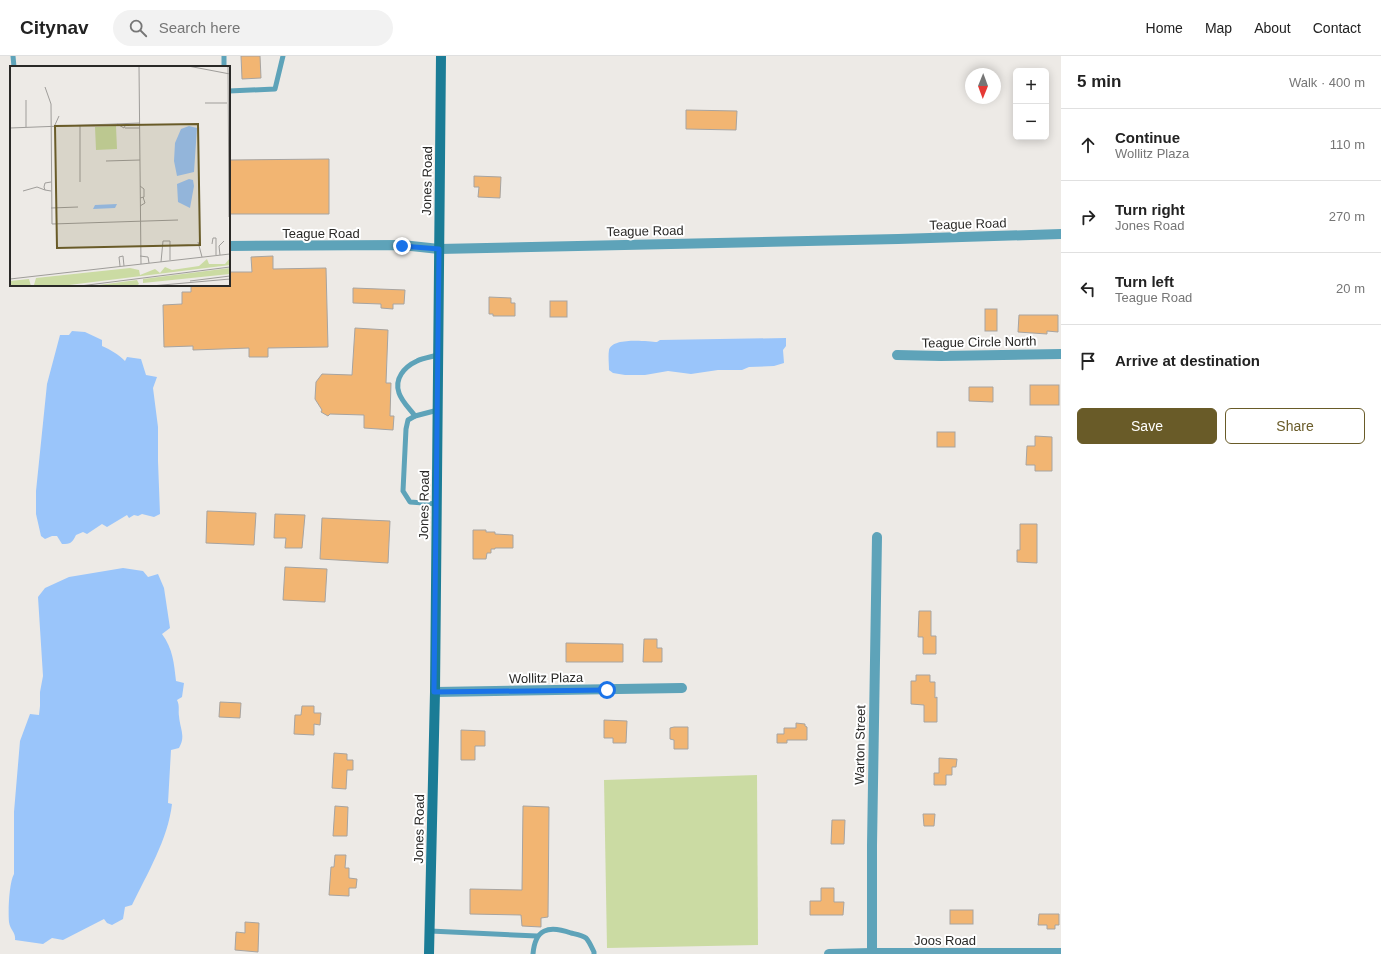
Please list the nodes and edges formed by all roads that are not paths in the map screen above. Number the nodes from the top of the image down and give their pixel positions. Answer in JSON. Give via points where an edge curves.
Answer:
{"nodes":[{"id":1,"x":13,"y":56,"type":"edge"},
{"id":2,"x":284,"y":56,"type":"edge"},
{"id":3,"x":441,"y":56,"type":"edge"},
{"id":4,"x":14,"y":66,"type":"edge"},
{"id":5,"x":230,"y":91,"type":"edge"},
{"id":6,"x":1061,"y":234,"type":"edge"},
{"id":7,"x":230,"y":246,"type":"edge"},
{"id":8,"x":439,"y":249,"type":"junction"},
{"id":9,"x":1061,"y":354,"type":"edge"},
{"id":10,"x":438,"y":355,"type":"junction"},
{"id":11,"x":897,"y":355,"type":"dead end"},
{"id":12,"x":438,"y":410,"type":"junction"},
{"id":13,"x":415,"y":416,"type":"junction"},
{"id":14,"x":437,"y":504,"type":"junction"},
{"id":15,"x":877,"y":537,"type":"dead end"},
{"id":16,"x":682,"y":688,"type":"dead end"},
{"id":17,"x":434,"y":692,"type":"junction"},
{"id":18,"x":430,"y":931,"type":"junction"},
{"id":19,"x":537,"y":936,"type":"junction"},
{"id":20,"x":872,"y":953,"type":"junction"},
{"id":21,"x":1061,"y":953,"type":"edge"},
{"id":22,"x":429,"y":954,"type":"edge"},
{"id":23,"x":533,"y":954,"type":"edge"},
{"id":24,"x":594,"y":954,"type":"edge"},
{"id":25,"x":830,"y":954,"type":"edge"}],
"edges":[{"from":1,"to":4,"type":"lane"},
{"from":2,"to":5,"type":"lane","via":[[275,89]]},
{"from":3,"to":8,"type":"street","name":"Jones Road"},
{"from":6,"to":8,"type":"street","name":"Teague Road"},
{"from":7,"to":8,"type":"street","name":"Teague Road","via":[[402,246]]},
{"from":8,"to":10,"type":"street","name":"Jones Road"},
{"from":9,"to":11,"type":"street","name":"Teague Circle North"},
{"from":10,"to":12,"type":"street","name":"Jones Road"},
{"from":10,"to":13,"type":"lane","via":[[417,361],[401,373],[397,384],[399,393]]},
{"from":12,"to":13,"type":"lane"},
{"from":12,"to":14,"type":"street","name":"Jones Road"},
{"from":13,"to":14,"type":"lane","via":[[408,420],[406,429],[403,491],[410,502]]},
{"from":14,"to":17,"type":"street","name":"Jones Road"},
{"from":15,"to":20,"type":"street","name":"Warton Street"},
{"from":16,"to":17,"type":"street","name":"Wollitz Plaza"},
{"from":17,"to":18,"type":"street","name":"Jones Road"},
{"from":18,"to":19,"type":"lane"},
{"from":18,"to":22,"type":"street","name":"Jones Road"},
{"from":19,"to":23,"type":"lane"},
{"from":19,"to":24,"type":"lane","via":[[549,929],[561,930],[586,938]]},
{"from":20,"to":21,"type":"street","name":"Joos Road"},
{"from":20,"to":25,"type":"street","name":"Joos Road"}]}
